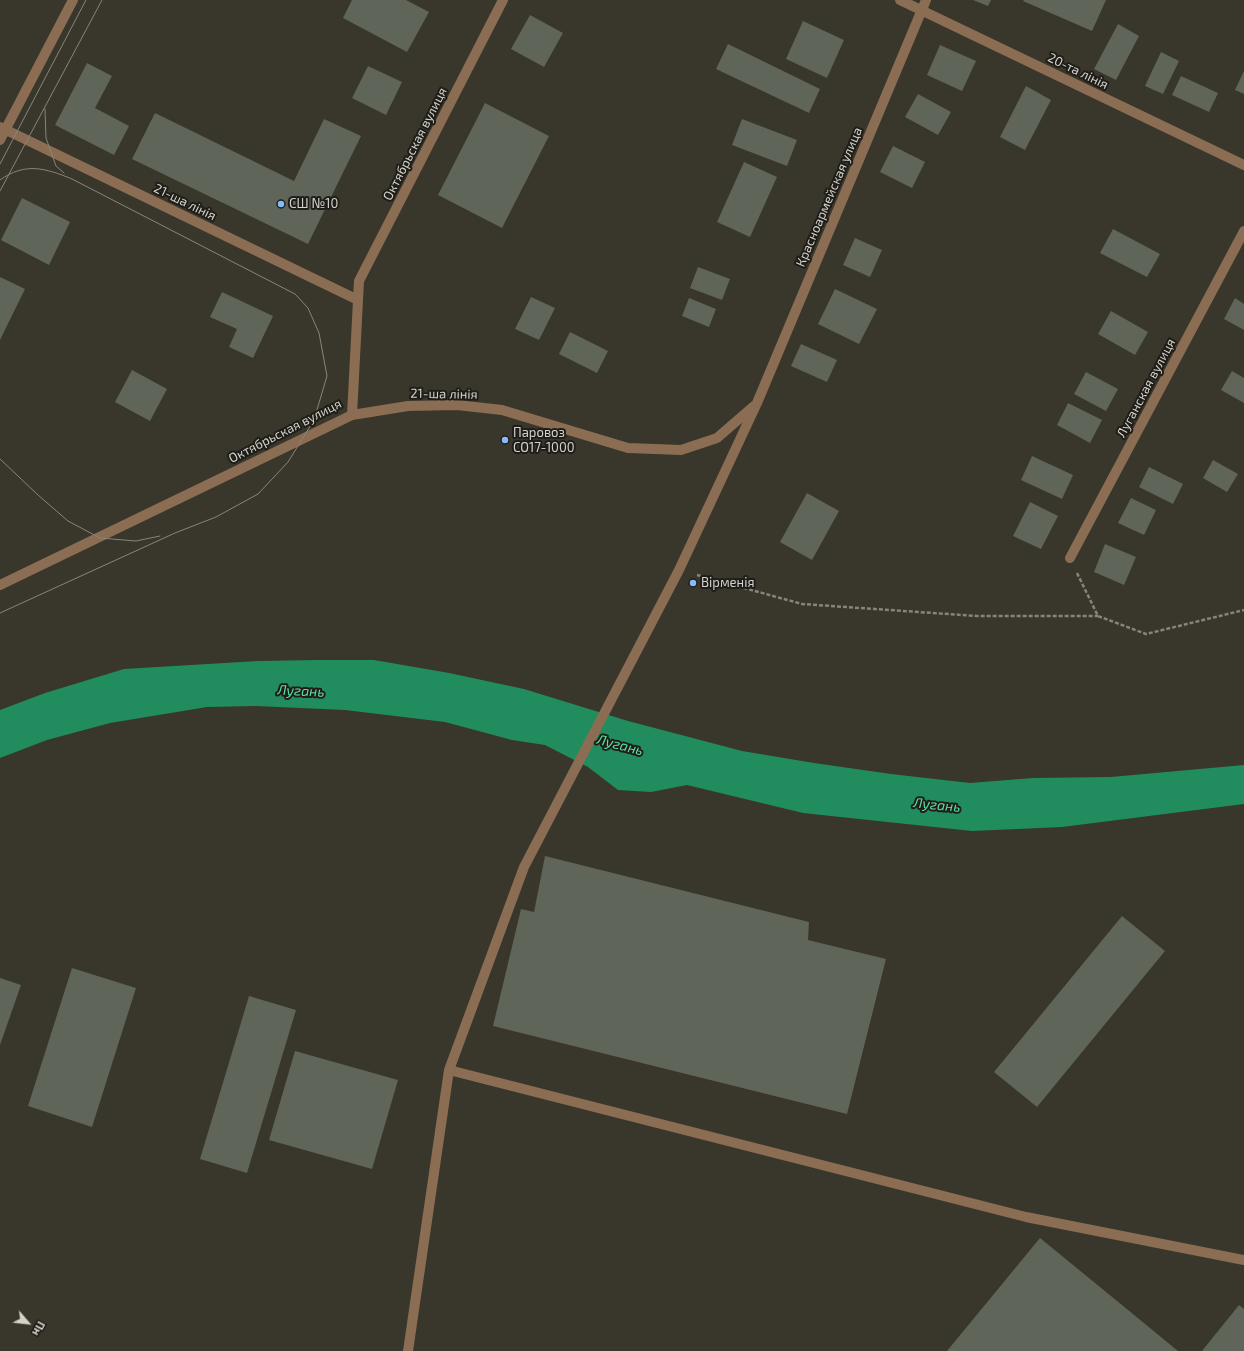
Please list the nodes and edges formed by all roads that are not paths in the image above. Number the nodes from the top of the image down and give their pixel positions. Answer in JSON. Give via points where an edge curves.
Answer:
{"nodes":[{"id":1,"x":73,"y":0,"type":"edge"},
{"id":2,"x":503,"y":0,"type":"edge"},
{"id":3,"x":900,"y":0,"type":"edge"},
{"id":4,"x":926,"y":0,"type":"edge"},
{"id":5,"x":921,"y":10,"type":"junction"},
{"id":6,"x":3,"y":128,"type":"edge"},
{"id":7,"x":0,"y":140,"type":"edge"},
{"id":8,"x":1244,"y":165,"type":"edge"},
{"id":9,"x":1244,"y":231,"type":"edge"},
{"id":10,"x":358,"y":300,"type":"junction"},
{"id":11,"x":757,"y":403,"type":"junction"},
{"id":12,"x":352,"y":415,"type":"junction"},
{"id":13,"x":1070,"y":558,"type":"road end"},
{"id":14,"x":0,"y":585,"type":"edge"},
{"id":15,"x":449,"y":1070,"type":"junction"},
{"id":16,"x":1244,"y":1260,"type":"edge"},
{"id":17,"x":408,"y":1351,"type":"edge"}],
"edges":[{"from":1,"to":6,"type":"street"},
{"from":2,"to":10,"type":"street","name":"Октябрьская вулиця","via":[[360,281]]},
{"from":3,"to":5,"type":"street","name":"20-та лінія"},
{"from":4,"to":5,"type":"street","name":"Красноармейская улица"},
{"from":5,"to":8,"type":"street","name":"20-та лінія"},
{"from":5,"to":11,"type":"street","name":"Красноармейская улица"},
{"from":6,"to":7,"type":"street"},
{"from":6,"to":10,"type":"street","name":"21-ша лінія"},
{"from":9,"to":13,"type":"street","name":"Луганская вулиця"},
{"from":10,"to":12,"type":"street","name":"Октябрьская вулиця"},
{"from":11,"to":12,"type":"street","name":"21-ша лінія","via":[[717,438],[680,450],[628,448],[502,410],[464,406],[408,406]]},
{"from":11,"to":15,"type":"street","name":"Красноармейская улица","via":[[679,570],[524,867]]},
{"from":12,"to":14,"type":"street","name":"Октябрьская вулиця"},
{"from":15,"to":16,"type":"street","via":[[1026,1217]]},
{"from":15,"to":17,"type":"street","name":"Красноармейская улица"}]}
